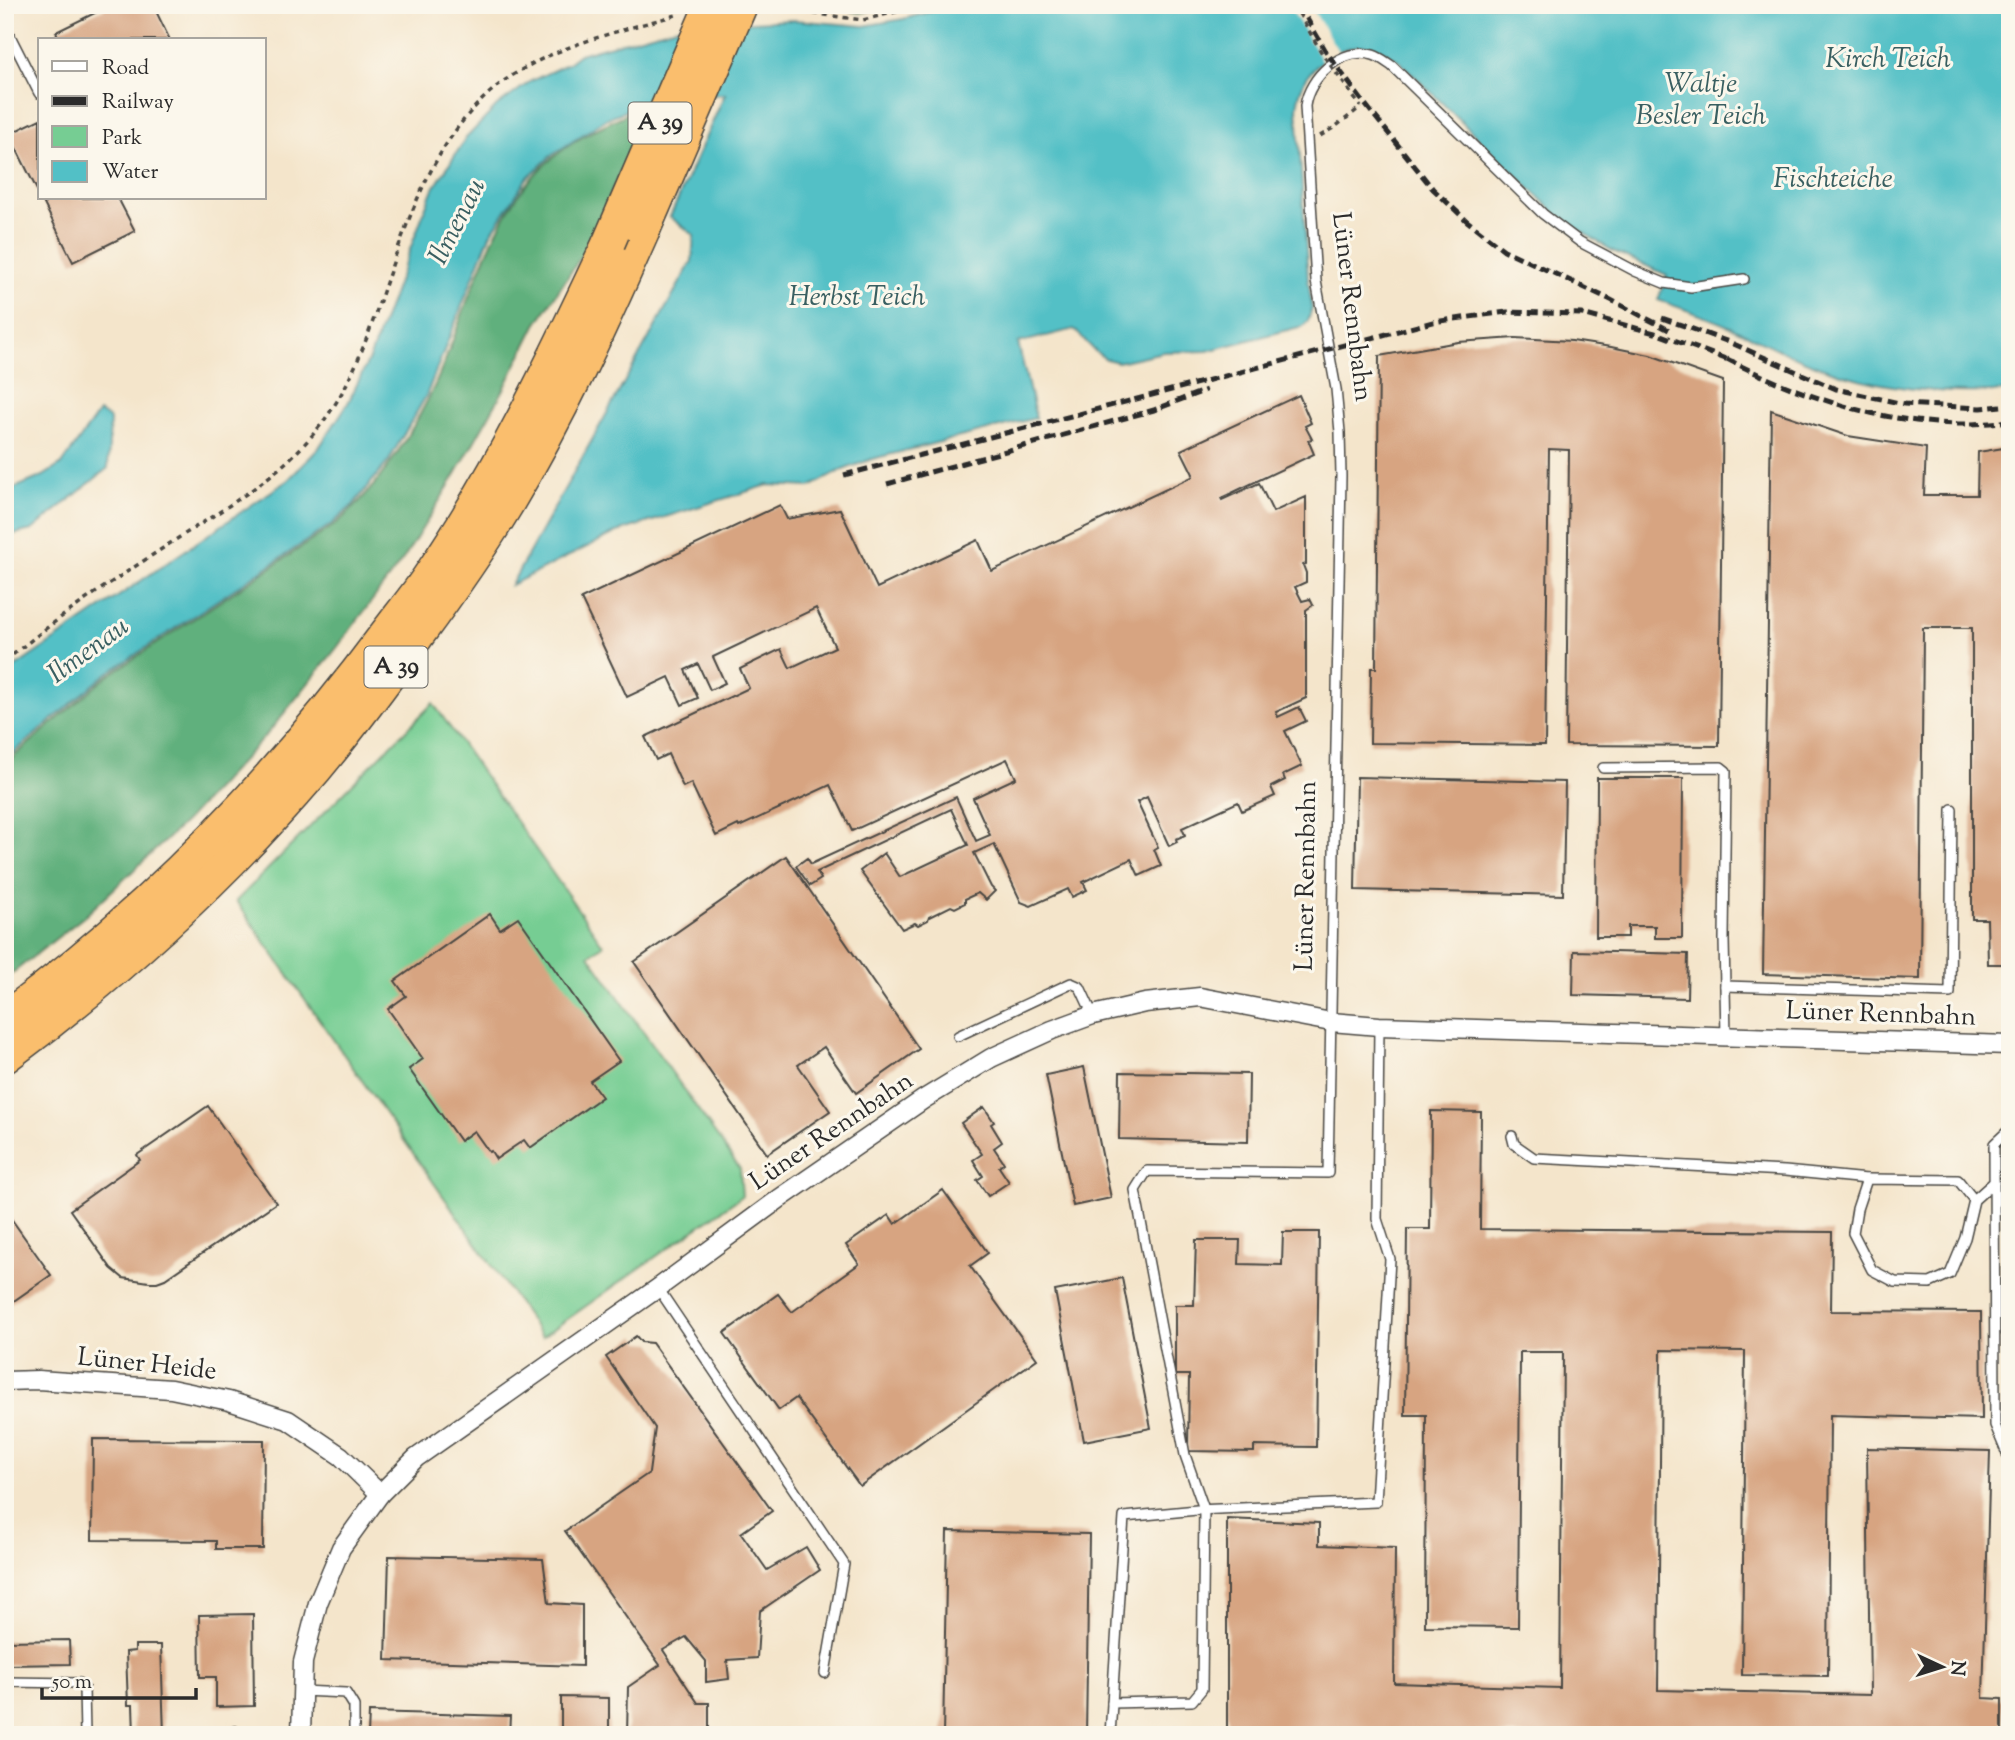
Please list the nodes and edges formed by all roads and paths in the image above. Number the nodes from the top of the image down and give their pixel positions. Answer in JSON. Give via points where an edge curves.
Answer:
{"nodes":[{"id":1,"x":924,"y":5,"type":"edge"},
{"id":2,"x":1294,"y":5,"type":"edge"},
{"id":3,"x":752,"y":7,"type":"edge"},
{"id":4,"x":701,"y":9,"type":"edge"},
{"id":5,"x":5,"y":26,"type":"edge"},
{"id":6,"x":38,"y":91,"type":"edge"},
{"id":7,"x":1335,"y":128,"type":"dead end"},
{"id":8,"x":1744,"y":279,"type":"dead end"},
{"id":9,"x":5,"y":660,"type":"edge"},
{"id":10,"x":1603,"y":768,"type":"dead end"},
{"id":11,"x":1952,"y":809,"type":"dead end"},
{"id":12,"x":1725,"y":986,"type":"junction"},
{"id":13,"x":1093,"y":1015,"type":"junction"},
{"id":14,"x":5,"y":1018,"type":"edge"},
{"id":15,"x":1331,"y":1022,"type":"junction"},
{"id":16,"x":1379,"y":1026,"type":"junction"},
{"id":17,"x":958,"y":1035,"type":"dead end"},
{"id":18,"x":1726,"y":1037,"type":"junction"},
{"id":19,"x":2010,"y":1045,"type":"edge"},
{"id":20,"x":5,"y":1057,"type":"edge"},
{"id":21,"x":2010,"y":1129,"type":"edge"},
{"id":22,"x":1512,"y":1136,"type":"dead end"},
{"id":23,"x":1867,"y":1179,"type":"junction"},
{"id":24,"x":1994,"y":1182,"type":"junction"},
{"id":25,"x":1974,"y":1200,"type":"junction"},
{"id":26,"x":658,"y":1288,"type":"junction"},
{"id":27,"x":5,"y":1381,"type":"edge"},
{"id":28,"x":2010,"y":1461,"type":"edge"},
{"id":29,"x":380,"y":1494,"type":"junction"},
{"id":30,"x":1203,"y":1509,"type":"junction"},
{"id":31,"x":825,"y":1673,"type":"dead end"},
{"id":32,"x":5,"y":1682,"type":"edge"},
{"id":33,"x":301,"y":1691,"type":"junction"},
{"id":34,"x":1112,"y":1703,"type":"junction"},
{"id":35,"x":85,"y":1735,"type":"edge"},
{"id":36,"x":302,"y":1735,"type":"edge"},
{"id":37,"x":354,"y":1735,"type":"edge"},
{"id":38,"x":1110,"y":1735,"type":"edge"}],
"edges":[{"from":1,"to":3,"type":"path","via":[[863,20]]},
{"from":2,"to":7,"type":"path","bridge":true,"via":[[1361,107]]},
{"from":3,"to":20,"type":"highway","number":"A 39","bridge":true,"via":[[560,410],[454,586],[315,770],[227,865],[121,965]]},
{"from":4,"to":9,"type":"path","via":[[550,55],[508,79],[474,107],[428,175],[404,230],[364,349],[315,432],[268,479],[78,605]]},
{"from":4,"to":14,"type":"highway","number":"A 39","bridge":true,"via":[[609,242],[536,394],[431,573],[292,753],[208,844],[106,938]]},
{"from":5,"to":6,"type":"lane"},
{"from":8,"to":15,"type":"lane","name":"Lüner Rennbahn","via":[[1691,287],[1664,283],[1580,242],[1543,214],[1392,66],[1374,55],[1342,58],[1311,86],[1305,106],[1316,281],[1340,432]]},
{"from":10,"to":12,"type":"lane","via":[[1721,767],[1726,771]]},
{"from":11,"to":12,"type":"lane","via":[[1950,993]]},
{"from":12,"to":18,"type":"lane"},
{"from":13,"to":15,"type":"street","name":"Lüner Rennbahn","via":[[1200,997]]},
{"from":13,"to":17,"type":"lane","via":[[1080,987],[1071,983]]},
{"from":13,"to":26,"type":"street","name":"Lüner Rennbahn","via":[[991,1058],[925,1099]]},
{"from":15,"to":16,"type":"street","name":"Lüner Rennbahn"},
{"from":15,"to":30,"type":"lane","via":[[1328,1173],[1147,1171],[1135,1190],[1185,1455]]},
{"from":16,"to":18,"type":"street","name":"Lüner Rennbahn"},
{"from":16,"to":30,"type":"lane","via":[[1377,1219],[1390,1259],[1376,1502]]},
{"from":18,"to":19,"type":"street","name":"Lüner Rennbahn"},
{"from":21,"to":24,"type":"lane","via":[[1994,1144]]},
{"from":22,"to":23,"type":"lane","via":[[1514,1144],[1534,1158]]},
{"from":23,"to":25,"type":"lane","via":[[1958,1180]]},
{"from":23,"to":25,"type":"lane","via":[[1853,1233],[1872,1270],[1895,1282],[1930,1283],[1950,1274]]},
{"from":24,"to":25,"type":"lane"},
{"from":24,"to":28,"type":"lane","via":[[1995,1425]]},
{"from":26,"to":29,"type":"street","name":"Lüner Rennbahn","via":[[416,1458]]},
{"from":26,"to":31,"type":"lane","via":[[844,1564]]},
{"from":27,"to":29,"type":"street","name":"Lüner Heide","via":[[170,1389],[229,1401],[288,1420],[341,1456]]},
{"from":29,"to":33,"type":"street","name":"Lüner Rennbahn","via":[[341,1548],[318,1603],[303,1662]]},
{"from":30,"to":34,"type":"lane","via":[[1124,1517]]},
{"from":30,"to":34,"type":"lane","via":[[1202,1689],[1192,1701]]},
{"from":32,"to":35,"type":"lane","via":[[79,1683],[84,1688]]},
{"from":33,"to":36,"type":"street","name":"Lüner Rennbahn"},
{"from":33,"to":37,"type":"lane","via":[[346,1693],[354,1706]]},
{"from":34,"to":38,"type":"lane"}]}
